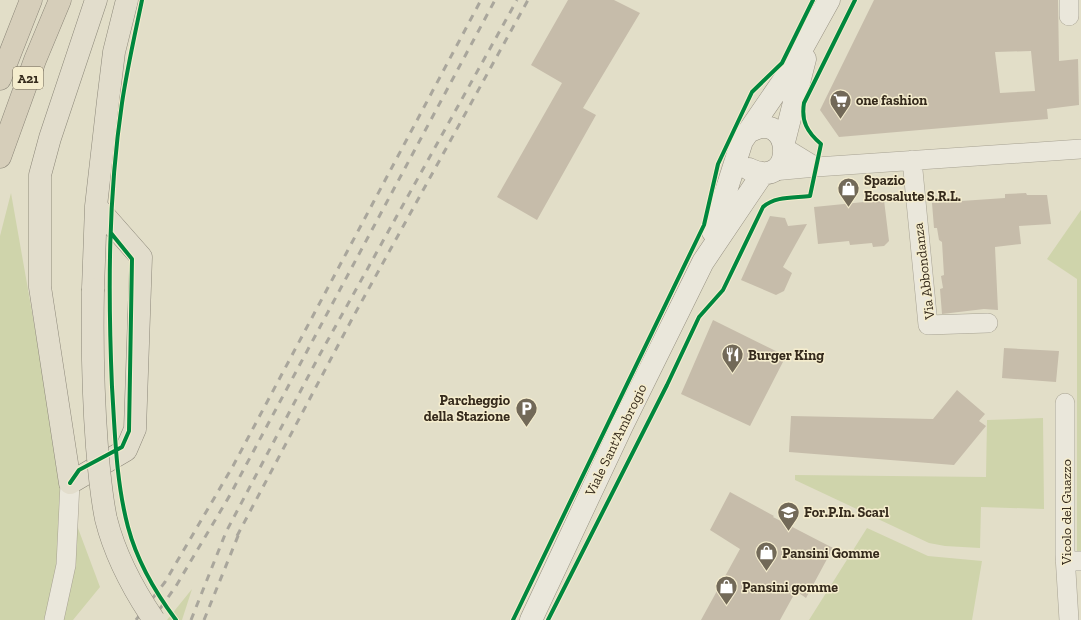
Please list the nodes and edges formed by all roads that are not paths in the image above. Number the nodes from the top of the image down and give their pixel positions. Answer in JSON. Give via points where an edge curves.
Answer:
{"nodes":[{"id":1,"x":31,"y":0,"type":"edge"},
{"id":2,"x":60,"y":0,"type":"edge"},
{"id":3,"x":96,"y":0,"type":"edge"},
{"id":4,"x":127,"y":0,"type":"edge"},
{"id":5,"x":829,"y":0,"type":"edge"},
{"id":6,"x":817,"y":24,"type":"junction"},
{"id":7,"x":0,"y":79,"type":"edge"},
{"id":8,"x":743,"y":142,"type":"junction"},
{"id":9,"x":785,"y":145,"type":"junction"},
{"id":10,"x":1081,"y":149,"type":"edge"},
{"id":11,"x":0,"y":156,"type":"edge"},
{"id":12,"x":912,"y":160,"type":"junction"},
{"id":13,"x":816,"y":167,"type":"junction"},
{"id":14,"x":768,"y":172,"type":"junction"},
{"id":15,"x":96,"y":206,"type":"junction"},
{"id":16,"x":703,"y":262,"type":"junction"},
{"id":17,"x":988,"y":323,"type":"dead end"},
{"id":18,"x":1066,"y":403,"type":"dead end"},
{"id":19,"x":70,"y":483,"type":"junction"},
{"id":20,"x":1073,"y":561,"type":"edge"},
{"id":21,"x":54,"y":620,"type":"edge"},
{"id":22,"x":154,"y":620,"type":"edge"},
{"id":23,"x":531,"y":620,"type":"edge"},
{"id":24,"x":1069,"y":620,"type":"edge"}],
"edges":[{"from":1,"to":7,"type":"highway","number":"A21"},
{"from":2,"to":11,"type":"highway","number":"A21"},
{"from":3,"to":19,"type":"main road","via":[[40,175],[40,287]]},
{"from":4,"to":15,"type":"main road","via":[[114,52]]},
{"from":5,"to":6,"type":"main road","name":"Viale Sant'Ambrogio"},
{"from":6,"to":8,"type":"main road","name":"Viale Sant'Ambrogio"},
{"from":6,"to":9,"type":"main road","name":"Viale Sant'Ambrogio","via":[[799,79]]},
{"from":8,"to":9,"type":"main road","via":[[761,127],[775,131]]},
{"from":8,"to":14,"type":"main road","via":[[744,164],[750,169]]},
{"from":8,"to":16,"type":"main road","name":"Viale Sant'Ambrogio"},
{"from":9,"to":13,"type":"street"},
{"from":9,"to":14,"type":"main road","name":"Viale Sant'Ambrogio","via":[[783,161]]},
{"from":10,"to":12,"type":"street"},
{"from":12,"to":13,"type":"street"},
{"from":12,"to":17,"type":"street","name":"Via Abbondanza","via":[[928,325]]},
{"from":13,"to":14,"type":"street"},
{"from":14,"to":16,"type":"main road","name":"Viale Sant'Ambrogio"},
{"from":15,"to":19,"type":"main road","via":[[142,257],[135,429],[126,450]]},
{"from":15,"to":22,"type":"main road","bridge":true,"via":[[92,352],[102,496],[107,520],[126,574]]},
{"from":16,"to":23,"type":"main road","name":"Viale Sant'Ambrogio"},
{"from":18,"to":20,"type":"street","name":"Vicolo del Guazzo"},
{"from":19,"to":21,"type":"street","via":[[66,565]]},
{"from":20,"to":24,"type":"street","name":"Vicolo del Guazzo"}]}
